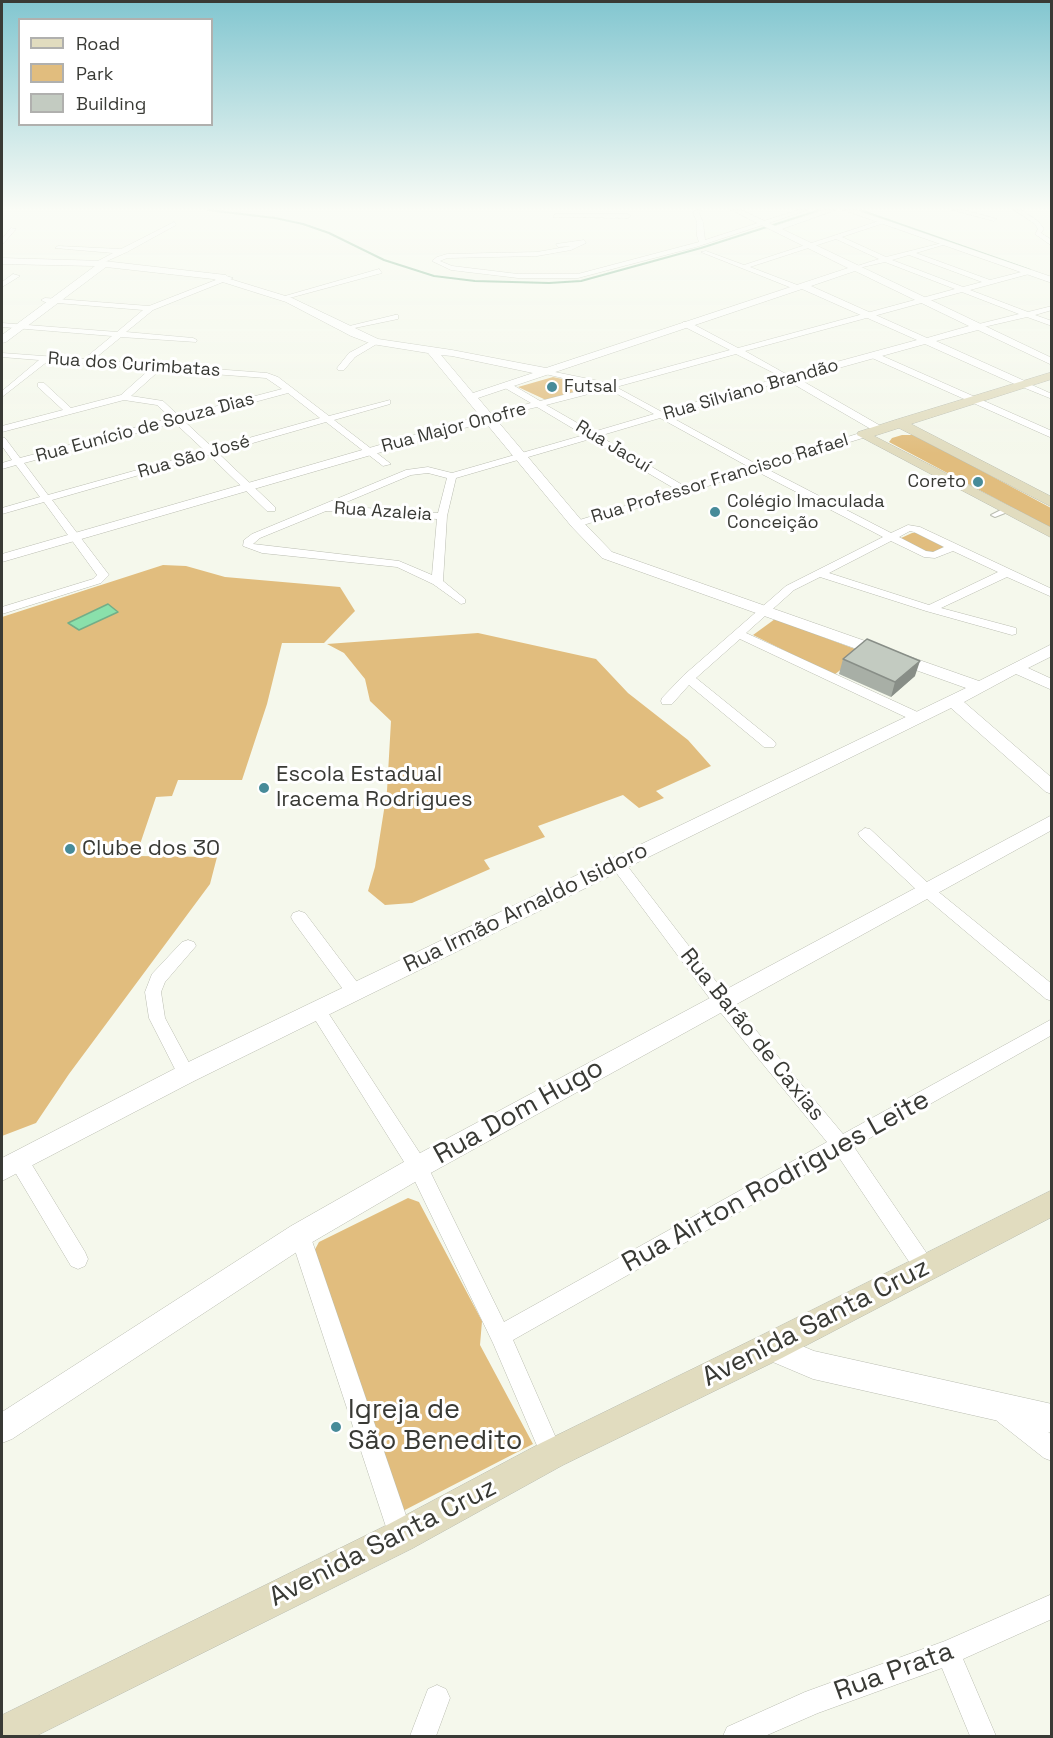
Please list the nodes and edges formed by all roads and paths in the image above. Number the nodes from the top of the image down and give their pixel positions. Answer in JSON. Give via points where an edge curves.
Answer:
{"nodes":[{"id":1,"x":62,"y":291,"type":"edge"},
{"id":2,"x":191,"y":291,"type":"edge"},
{"id":3,"x":263,"y":291,"type":"edge"},
{"id":4,"x":309,"y":291,"type":"edge"},
{"id":5,"x":787,"y":291,"type":"edge"},
{"id":6,"x":810,"y":291,"type":"edge"},
{"id":7,"x":903,"y":291,"type":"edge"},
{"id":8,"x":953,"y":291,"type":"edge"},
{"id":9,"x":966,"y":291,"type":"edge"},
{"id":10,"x":285,"y":298,"type":"junction"},
{"id":11,"x":49,"y":300,"type":"junction"},
{"id":12,"x":921,"y":300,"type":"junction"},
{"id":13,"x":150,"y":308,"type":"junction"},
{"id":14,"x":1052,"y":308,"type":"edge"},
{"id":15,"x":867,"y":315,"type":"junction"},
{"id":16,"x":1027,"y":315,"type":"junction"},
{"id":17,"x":395,"y":316,"type":"dead end"},
{"id":18,"x":686,"y":324,"type":"junction"},
{"id":19,"x":1052,"y":324,"type":"edge"},
{"id":20,"x":8,"y":327,"type":"edge"},
{"id":21,"x":978,"y":327,"type":"junction"},
{"id":22,"x":345,"y":328,"type":"junction"},
{"id":23,"x":119,"y":333,"type":"junction"},
{"id":24,"x":2,"y":339,"type":"edge"},
{"id":25,"x":193,"y":340,"type":"dead end"},
{"id":26,"x":927,"y":341,"type":"junction"},
{"id":27,"x":376,"y":342,"type":"junction"},
{"id":28,"x":735,"y":350,"type":"junction"},
{"id":29,"x":432,"y":351,"type":"junction"},
{"id":30,"x":2,"y":355,"type":"edge"},
{"id":31,"x":875,"y":356,"type":"junction"},
{"id":32,"x":46,"y":358,"type":"junction"},
{"id":33,"x":87,"y":361,"type":"junction"},
{"id":34,"x":1052,"y":362,"type":"edge"},
{"id":35,"x":158,"y":367,"type":"junction"},
{"id":36,"x":341,"y":368,"type":"dead end"},
{"id":37,"x":548,"y":372,"type":"junction"},
{"id":38,"x":1052,"y":375,"type":"edge"},
{"id":39,"x":789,"y":378,"type":"junction"},
{"id":40,"x":1023,"y":384,"type":"junction"},
{"id":41,"x":40,"y":385,"type":"dead end"},
{"id":42,"x":508,"y":386,"type":"junction"},
{"id":43,"x":609,"y":386,"type":"junction"},
{"id":44,"x":288,"y":390,"type":"junction"},
{"id":45,"x":2,"y":395,"type":"edge"},
{"id":46,"x":124,"y":397,"type":"junction"},
{"id":47,"x":471,"y":397,"type":"junction"},
{"id":48,"x":1052,"y":397,"type":"edge"},
{"id":49,"x":973,"y":400,"type":"junction"},
{"id":50,"x":387,"y":402,"type":"dead end"},
{"id":51,"x":542,"y":404,"type":"junction"},
{"id":52,"x":69,"y":411,"type":"junction"},
{"id":53,"x":660,"y":415,"type":"junction"},
{"id":54,"x":489,"y":417,"type":"junction"},
{"id":55,"x":177,"y":419,"type":"junction"},
{"id":56,"x":327,"y":419,"type":"junction"},
{"id":57,"x":899,"y":423,"type":"junction"},
{"id":58,"x":2,"y":429,"type":"edge"},
{"id":59,"x":880,"y":429,"type":"junction"},
{"id":60,"x":863,"y":435,"type":"junction"},
{"id":61,"x":1052,"y":435,"type":"edge"},
{"id":62,"x":594,"y":436,"type":"junction"},
{"id":63,"x":2,"y":440,"type":"edge"},
{"id":64,"x":368,"y":451,"type":"junction"},
{"id":65,"x":211,"y":453,"type":"junction"},
{"id":66,"x":520,"y":456,"type":"junction"},
{"id":67,"x":18,"y":461,"type":"junction"},
{"id":68,"x":386,"y":464,"type":"dead end"},
{"id":69,"x":2,"y":466,"type":"edge"},
{"id":70,"x":757,"y":468,"type":"junction"},
{"id":71,"x":452,"y":476,"type":"junction"},
{"id":72,"x":247,"y":487,"type":"junction"},
{"id":73,"x":684,"y":490,"type":"junction"},
{"id":74,"x":1048,"y":498,"type":"edge"},
{"id":75,"x":44,"y":499,"type":"junction"},
{"id":76,"x":324,"y":508,"type":"junction"},
{"id":77,"x":271,"y":509,"type":"dead end"},
{"id":78,"x":2,"y":511,"type":"edge"},
{"id":79,"x":442,"y":516,"type":"junction"},
{"id":80,"x":577,"y":524,"type":"junction"},
{"id":81,"x":1052,"y":534,"type":"edge"},
{"id":82,"x":73,"y":536,"type":"junction"},
{"id":83,"x":889,"y":537,"type":"junction"},
{"id":84,"x":952,"y":547,"type":"junction"},
{"id":85,"x":2,"y":558,"type":"edge"},
{"id":86,"x":819,"y":573,"type":"junction"},
{"id":87,"x":1006,"y":573,"type":"junction"},
{"id":88,"x":437,"y":582,"type":"junction"},
{"id":89,"x":1052,"y":594,"type":"edge"},
{"id":90,"x":461,"y":601,"type":"dead end"},
{"id":91,"x":930,"y":609,"type":"junction"},
{"id":92,"x":2,"y":611,"type":"edge"},
{"id":93,"x":761,"y":611,"type":"junction"},
{"id":94,"x":1012,"y":631,"type":"dead end"},
{"id":95,"x":738,"y":633,"type":"junction"},
{"id":96,"x":1052,"y":649,"type":"edge"},
{"id":97,"x":1015,"y":668,"type":"junction"},
{"id":98,"x":688,"y":678,"type":"junction"},
{"id":99,"x":1052,"y":685,"type":"edge"},
{"id":100,"x":980,"y":687,"type":"junction"},
{"id":101,"x":667,"y":701,"type":"dead end"},
{"id":102,"x":954,"y":701,"type":"junction"},
{"id":103,"x":919,"y":718,"type":"junction"},
{"id":104,"x":769,"y":744,"type":"dead end"},
{"id":105,"x":1052,"y":789,"type":"edge"},
{"id":106,"x":1052,"y":820,"type":"edge"},
{"id":107,"x":865,"y":833,"type":"dead end"},
{"id":108,"x":617,"y":863,"type":"junction"},
{"id":109,"x":925,"y":889,"type":"junction"},
{"id":110,"x":299,"y":917,"type":"dead end"},
{"id":111,"x":188,"y":946,"type":"dead end"},
{"id":112,"x":354,"y":991,"type":"junction"},
{"id":113,"x":1052,"y":994,"type":"edge"},
{"id":114,"x":722,"y":1002,"type":"junction"},
{"id":115,"x":317,"y":1010,"type":"junction"},
{"id":116,"x":1052,"y":1026,"type":"edge"},
{"id":117,"x":186,"y":1074,"type":"junction"},
{"id":118,"x":842,"y":1146,"type":"junction"},
{"id":119,"x":10,"y":1166,"type":"edge"},
{"id":120,"x":418,"y":1167,"type":"junction"},
{"id":121,"x":1052,"y":1203,"type":"edge"},
{"id":122,"x":300,"y":1235,"type":"junction"},
{"id":123,"x":78,"y":1259,"type":"dead end"},
{"id":124,"x":925,"y":1268,"type":"junction"},
{"id":125,"x":500,"y":1336,"type":"junction"},
{"id":126,"x":771,"y":1347,"type":"junction"},
{"id":127,"x":1000,"y":1409,"type":"junction"},
{"id":128,"x":1052,"y":1419,"type":"edge"},
{"id":129,"x":2,"y":1429,"type":"edge"},
{"id":130,"x":1052,"y":1450,"type":"edge"},
{"id":131,"x":552,"y":1454,"type":"junction"},
{"id":132,"x":401,"y":1536,"type":"junction"},
{"id":133,"x":1052,"y":1606,"type":"edge"},
{"id":134,"x":948,"y":1653,"type":"junction"},
{"id":135,"x":437,"y":1698,"type":"dead end"},
{"id":136,"x":2,"y":1734,"type":"edge"},
{"id":137,"x":423,"y":1737,"type":"edge"},
{"id":138,"x":736,"y":1737,"type":"edge"},
{"id":139,"x":984,"y":1737,"type":"edge"}],
"edges":[{"from":1,"to":11,"type":"street"},
{"from":2,"to":13,"type":"street"},
{"from":3,"to":10,"type":"street"},
{"from":4,"to":10,"type":"street"},
{"from":5,"to":18,"type":"street"},
{"from":6,"to":15,"type":"street"},
{"from":7,"to":12,"type":"street"},
{"from":8,"to":12,"type":"street","name":"Rua Major Onofre"},
{"from":9,"to":16,"type":"street"},
{"from":10,"to":22,"type":"street"},
{"from":11,"to":13,"type":"street"},
{"from":11,"to":20,"type":"street"},
{"from":12,"to":15,"type":"street","name":"Rua Major Onofre"},
{"from":12,"to":21,"type":"street"},
{"from":13,"to":23,"type":"street"},
{"from":14,"to":16,"type":"street","name":"Rua Silviano Brandão"},
{"from":15,"to":26,"type":"street"},
{"from":15,"to":28,"type":"street","name":"Rua Major Onofre"},
{"from":16,"to":19,"type":"street"},
{"from":16,"to":21,"type":"street","name":"Rua Silviano Brandão"},
{"from":17,"to":22,"type":"street"},
{"from":18,"to":28,"type":"street"},
{"from":18,"to":37,"type":"street"},
{"from":20,"to":23,"type":"street"},
{"from":20,"to":24,"type":"street"},
{"from":21,"to":26,"type":"street","name":"Rua Silviano Brandão"},
{"from":21,"to":34,"type":"street"},
{"from":22,"to":27,"type":"street"},
{"from":23,"to":25,"type":"street"},
{"from":23,"to":33,"type":"street"},
{"from":26,"to":31,"type":"street","name":"Rua Silviano Brandão"},
{"from":26,"to":40,"type":"street"},
{"from":27,"to":29,"type":"street"},
{"from":27,"to":36,"type":"street","via":[[352,355]]},
{"from":28,"to":39,"type":"street"},
{"from":28,"to":43,"type":"street","name":"Rua Major Onofre"},
{"from":29,"to":37,"type":"street"},
{"from":29,"to":47,"type":"street"},
{"from":30,"to":32,"type":"street","name":"Rua dos Curimbatas"},
{"from":31,"to":39,"type":"street","name":"Rua Silviano Brandão"},
{"from":31,"to":49,"type":"street"},
{"from":32,"to":33,"type":"street","name":"Rua dos Curimbatas"},
{"from":32,"to":45,"type":"street"},
{"from":33,"to":35,"type":"street","name":"Rua dos Curimbatas"},
{"from":35,"to":44,"type":"street","name":"Rua dos Curimbatas","via":[[267,376]]},
{"from":35,"to":46,"type":"street"},
{"from":37,"to":42,"type":"street"},
{"from":37,"to":43,"type":"street"},
{"from":38,"to":40,"type":"main road"},
{"from":39,"to":53,"type":"street","name":"Rua Silviano Brandão"},
{"from":39,"to":59,"type":"street"},
{"from":40,"to":48,"type":"street"},
{"from":40,"to":49,"type":"main road"},
{"from":41,"to":52,"type":"street"},
{"from":42,"to":47,"type":"street"},
{"from":42,"to":51,"type":"street","name":"Rua Jacuí"},
{"from":43,"to":51,"type":"street","name":"Rua Major Onofre"},
{"from":43,"to":53,"type":"street"},
{"from":44,"to":55,"type":"street","name":"Rua Eunício de Souza Dias"},
{"from":44,"to":56,"type":"street"},
{"from":46,"to":52,"type":"street"},
{"from":46,"to":55,"type":"street","via":[[157,401]]},
{"from":47,"to":54,"type":"street"},
{"from":49,"to":57,"type":"main road"},
{"from":49,"to":61,"type":"street"},
{"from":50,"to":56,"type":"street","name":"Rua São José"},
{"from":51,"to":54,"type":"street","name":"Rua Major Onofre"},
{"from":51,"to":62,"type":"street","name":"Rua Jacuí"},
{"from":52,"to":58,"type":"street"},
{"from":53,"to":62,"type":"street","name":"Rua Silviano Brandão"},
{"from":53,"to":70,"type":"street"},
{"from":54,"to":64,"type":"street","name":"Rua Major Onofre"},
{"from":54,"to":66,"type":"street"},
{"from":55,"to":65,"type":"street"},
{"from":55,"to":67,"type":"street","name":"Rua Eunício de Souza Dias"},
{"from":56,"to":64,"type":"street"},
{"from":56,"to":65,"type":"street","name":"Rua São José"},
{"from":57,"to":59,"type":"main road"},
{"from":57,"to":74,"type":"main road"},
{"from":59,"to":60,"type":"main road"},
{"from":60,"to":70,"type":"street","name":"Rua Professor Francisco Rafael"},
{"from":60,"to":81,"type":"main road","via":[[1001,513]]},
{"from":62,"to":66,"type":"street","name":"Rua Silviano Brandão"},
{"from":62,"to":73,"type":"street","name":"Rua Jacuí"},
{"from":63,"to":67,"type":"street"},
{"from":64,"to":68,"type":"street"},
{"from":64,"to":72,"type":"street","name":"Rua Major Onofre"},
{"from":65,"to":72,"type":"street"},
{"from":65,"to":75,"type":"street","name":"Rua São José"},
{"from":66,"to":71,"type":"street","name":"Rua Silviano Brandão"},
{"from":66,"to":80,"type":"street"},
{"from":67,"to":69,"type":"street","name":"Rua Eunício de Souza Dias"},
{"from":67,"to":75,"type":"street"},
{"from":70,"to":73,"type":"street","name":"Rua Professor Francisco Rafael"},
{"from":70,"to":83,"type":"street"},
{"from":71,"to":76,"type":"street","via":[[428,470],[409,472]]},
{"from":71,"to":79,"type":"street"},
{"from":72,"to":77,"type":"street"},
{"from":72,"to":82,"type":"street","name":"Rua Major Onofre"},
{"from":73,"to":80,"type":"street","name":"Rua Professor Francisco Rafael"},
{"from":75,"to":78,"type":"street","name":"Rua São José"},
{"from":75,"to":82,"type":"street"},
{"from":76,"to":79,"type":"street","name":"Rua Azaleia"},
{"from":76,"to":88,"type":"street","via":[[250,539],[249,546],[399,564]]},
{"from":79,"to":88,"type":"street"},
{"from":80,"to":93,"type":"street","via":[[607,555]]},
{"from":82,"to":85,"type":"street","name":"Rua Major Onofre"},
{"from":82,"to":92,"type":"street","via":[[103,572],[102,578]]},
{"from":83,"to":84,"type":"street","via":[[930,555]]},
{"from":83,"to":84,"type":"street","via":[[913,528]]},
{"from":83,"to":86,"type":"street"},
{"from":84,"to":87,"type":"street"},
{"from":86,"to":91,"type":"street"},
{"from":86,"to":93,"type":"street","via":[[790,588]]},
{"from":87,"to":89,"type":"street"},
{"from":87,"to":91,"type":"street"},
{"from":88,"to":90,"type":"street"},
{"from":91,"to":94,"type":"street"},
{"from":93,"to":95,"type":"street"},
{"from":93,"to":100,"type":"street"},
{"from":95,"to":98,"type":"street"},
{"from":95,"to":103,"type":"street"},
{"from":96,"to":97,"type":"street","name":"Rua Irmão Arnaldo Isidoro"},
{"from":97,"to":99,"type":"street"},
{"from":97,"to":100,"type":"street","name":"Rua Irmão Arnaldo Isidoro"},
{"from":98,"to":101,"type":"street"},
{"from":98,"to":104,"type":"street"},
{"from":100,"to":102,"type":"street","name":"Rua Irmão Arnaldo Isidoro"},
{"from":102,"to":103,"type":"street","name":"Rua Irmão Arnaldo Isidoro"},
{"from":102,"to":105,"type":"street"},
{"from":103,"to":108,"type":"street","name":"Rua Irmão Arnaldo Isidoro"},
{"from":106,"to":109,"type":"street","name":"Rua Dom Hugo"},
{"from":107,"to":109,"type":"street"},
{"from":108,"to":112,"type":"street","name":"Rua Irmão Arnaldo Isidoro"},
{"from":108,"to":114,"type":"street","name":"Rua Barão de Caxias"},
{"from":109,"to":113,"type":"street"},
{"from":109,"to":114,"type":"street","name":"Rua Dom Hugo"},
{"from":110,"to":112,"type":"street"},
{"from":111,"to":117,"type":"street","via":[[158,980],[153,992],[157,1018]]},
{"from":112,"to":115,"type":"street","name":"Rua Irmão Arnaldo Isidoro"},
{"from":114,"to":118,"type":"street","name":"Rua Barão de Caxias"},
{"from":114,"to":120,"type":"street","name":"Rua Dom Hugo"},
{"from":115,"to":117,"type":"street","name":"Rua Irmão Arnaldo Isidoro"},
{"from":115,"to":120,"type":"street"},
{"from":116,"to":118,"type":"street","name":"Rua Airton Rodrigues Leite"},
{"from":117,"to":119,"type":"street","name":"Rua Irmão Arnaldo Isidoro"},
{"from":118,"to":124,"type":"street","name":"Rua Barão de Caxias"},
{"from":118,"to":125,"type":"street","name":"Rua Airton Rodrigues Leite"},
{"from":119,"to":123,"type":"street"},
{"from":120,"to":122,"type":"street","name":"Rua Dom Hugo"},
{"from":120,"to":125,"type":"street"},
{"from":121,"to":124,"type":"main road","name":"Avenida Santa Cruz"},
{"from":122,"to":129,"type":"street","name":"Rua Dom Hugo"},
{"from":122,"to":132,"type":"street"},
{"from":124,"to":126,"type":"main road","name":"Avenida Santa Cruz"},
{"from":125,"to":131,"type":"street"},
{"from":126,"to":127,"type":"street","via":[[813,1365]]},
{"from":126,"to":131,"type":"main road","name":"Avenida Santa Cruz"},
{"from":127,"to":128,"type":"street"},
{"from":127,"to":130,"type":"street"},
{"from":131,"to":132,"type":"main road","name":"Avenida Santa Cruz"},
{"from":132,"to":136,"type":"main road","name":"Avenida Santa Cruz"},
{"from":133,"to":134,"type":"street","name":"Rua Prata"},
{"from":134,"to":138,"type":"street","name":"Rua Prata","via":[[814,1701]]},
{"from":134,"to":139,"type":"street"},
{"from":135,"to":137,"type":"street"}]}
